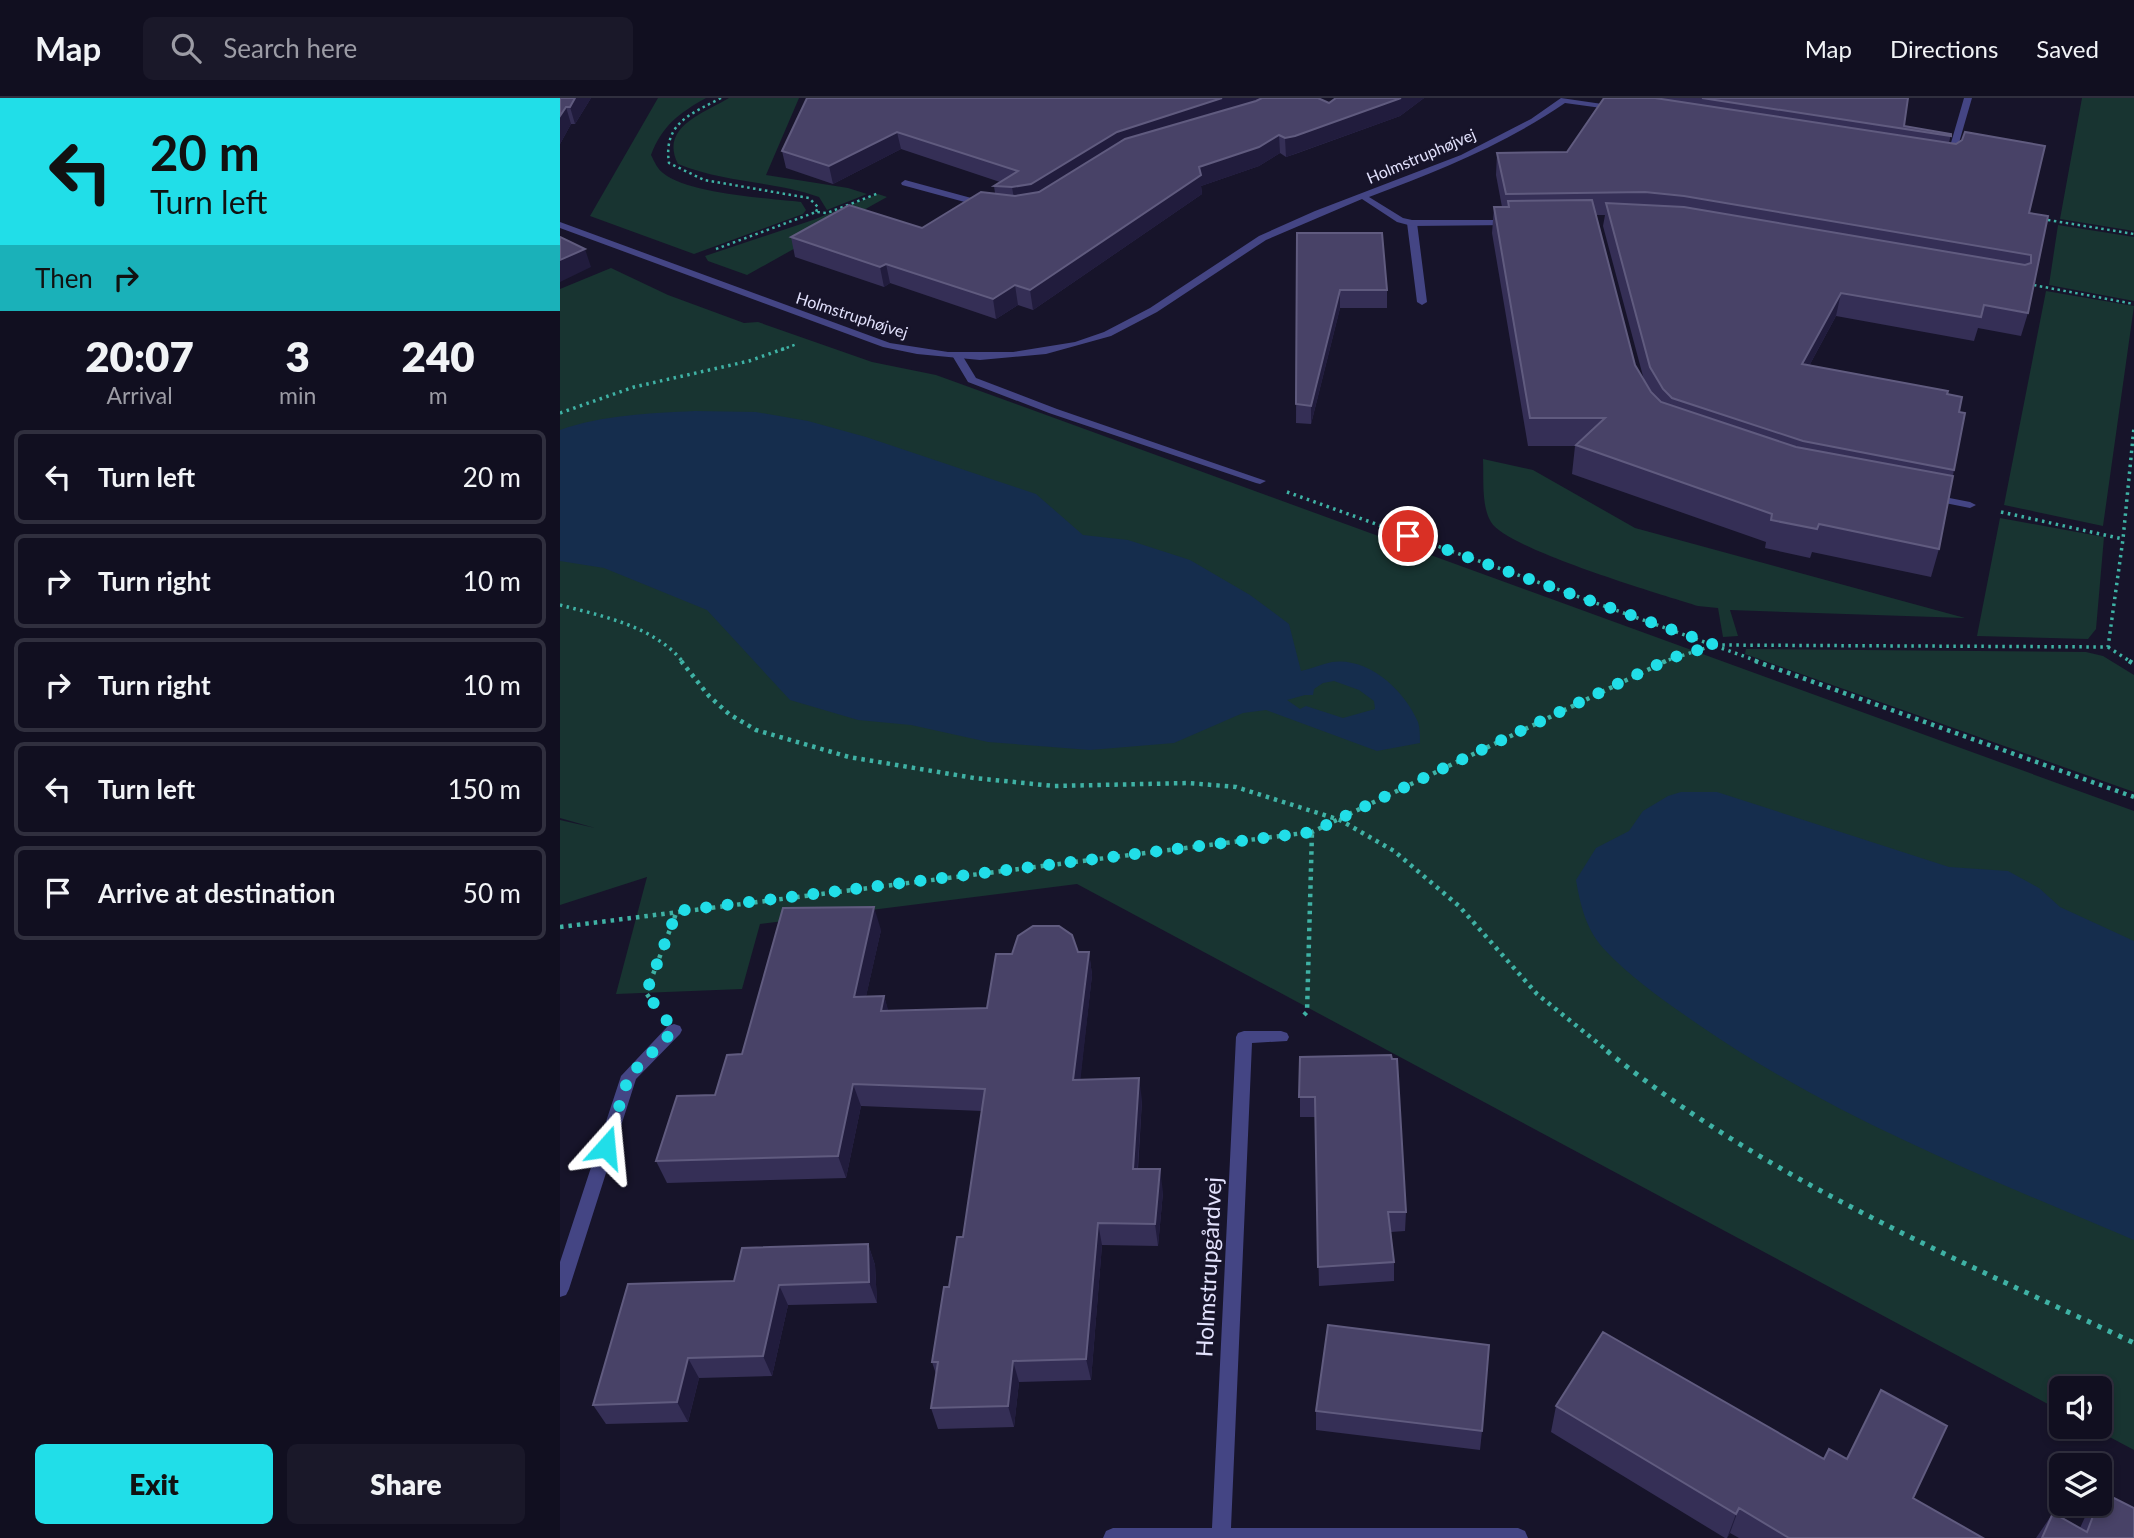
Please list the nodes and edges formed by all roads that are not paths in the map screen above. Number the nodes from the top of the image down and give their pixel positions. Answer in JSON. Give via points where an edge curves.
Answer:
{"nodes":[{"id":1,"x":1968,"y":98,"type":"edge"},
{"id":2,"x":1564,"y":99,"type":"edge"},
{"id":3,"x":1630,"y":111,"type":"edge"},
{"id":4,"x":1938,"y":158,"type":"edge"},
{"id":5,"x":905,"y":183,"type":"road end"},
{"id":6,"x":1364,"y":197,"type":"junction"},
{"id":7,"x":996,"y":208,"type":"edge"},
{"id":8,"x":1526,"y":222,"type":"edge"},
{"id":9,"x":1412,"y":223,"type":"junction"},
{"id":10,"x":560,"y":225,"type":"edge"},
{"id":11,"x":1422,"y":302,"type":"dead end"},
{"id":12,"x":958,"y":357,"type":"junction"},
{"id":13,"x":1260,"y":481,"type":"road end"},
{"id":14,"x":1916,"y":495,"type":"edge"},
{"id":15,"x":1970,"y":505,"type":"road end"},
{"id":16,"x":674,"y":1030,"type":"road end"},
{"id":17,"x":1281,"y":1037,"type":"road end"},
{"id":18,"x":560,"y":1289,"type":"edge"},
{"id":19,"x":1221,"y":1537,"type":"edge"},
{"id":20,"x":1113,"y":1538,"type":"edge"},
{"id":21,"x":1518,"y":1538,"type":"edge"}],
"edges":[{"from":1,"to":4,"type":"street","via":[[1951,160]]},
{"from":2,"to":3,"type":"street","name":"Holmstruphøjvej"},
{"from":2,"to":6,"type":"street","name":"Holmstruphøjvej","via":[[1458,160]]},
{"from":5,"to":7,"type":"street"},
{"from":6,"to":9,"type":"street","name":"Holmstruphøjvej"},
{"from":6,"to":12,"type":"street","name":"Holmstruphøjvej","via":[[1250,244],[1134,322],[1086,341],[1023,354]]},
{"from":8,"to":9,"type":"street","name":"Holmstruphøjvej"},
{"from":9,"to":11,"type":"street"},
{"from":10,"to":12,"type":"street","name":"Holmstruphøjvej","via":[[825,324],[918,353]]},
{"from":12,"to":13,"type":"street","via":[[972,380]]},
{"from":14,"to":15,"type":"street"},
{"from":16,"to":18,"type":"street","via":[[629,1076]]},
{"from":17,"to":19,"type":"street","name":"Holmstrupgårdvej","via":[[1244,1037]]},
{"from":19,"to":20,"type":"street"},
{"from":19,"to":21,"type":"street"}]}
